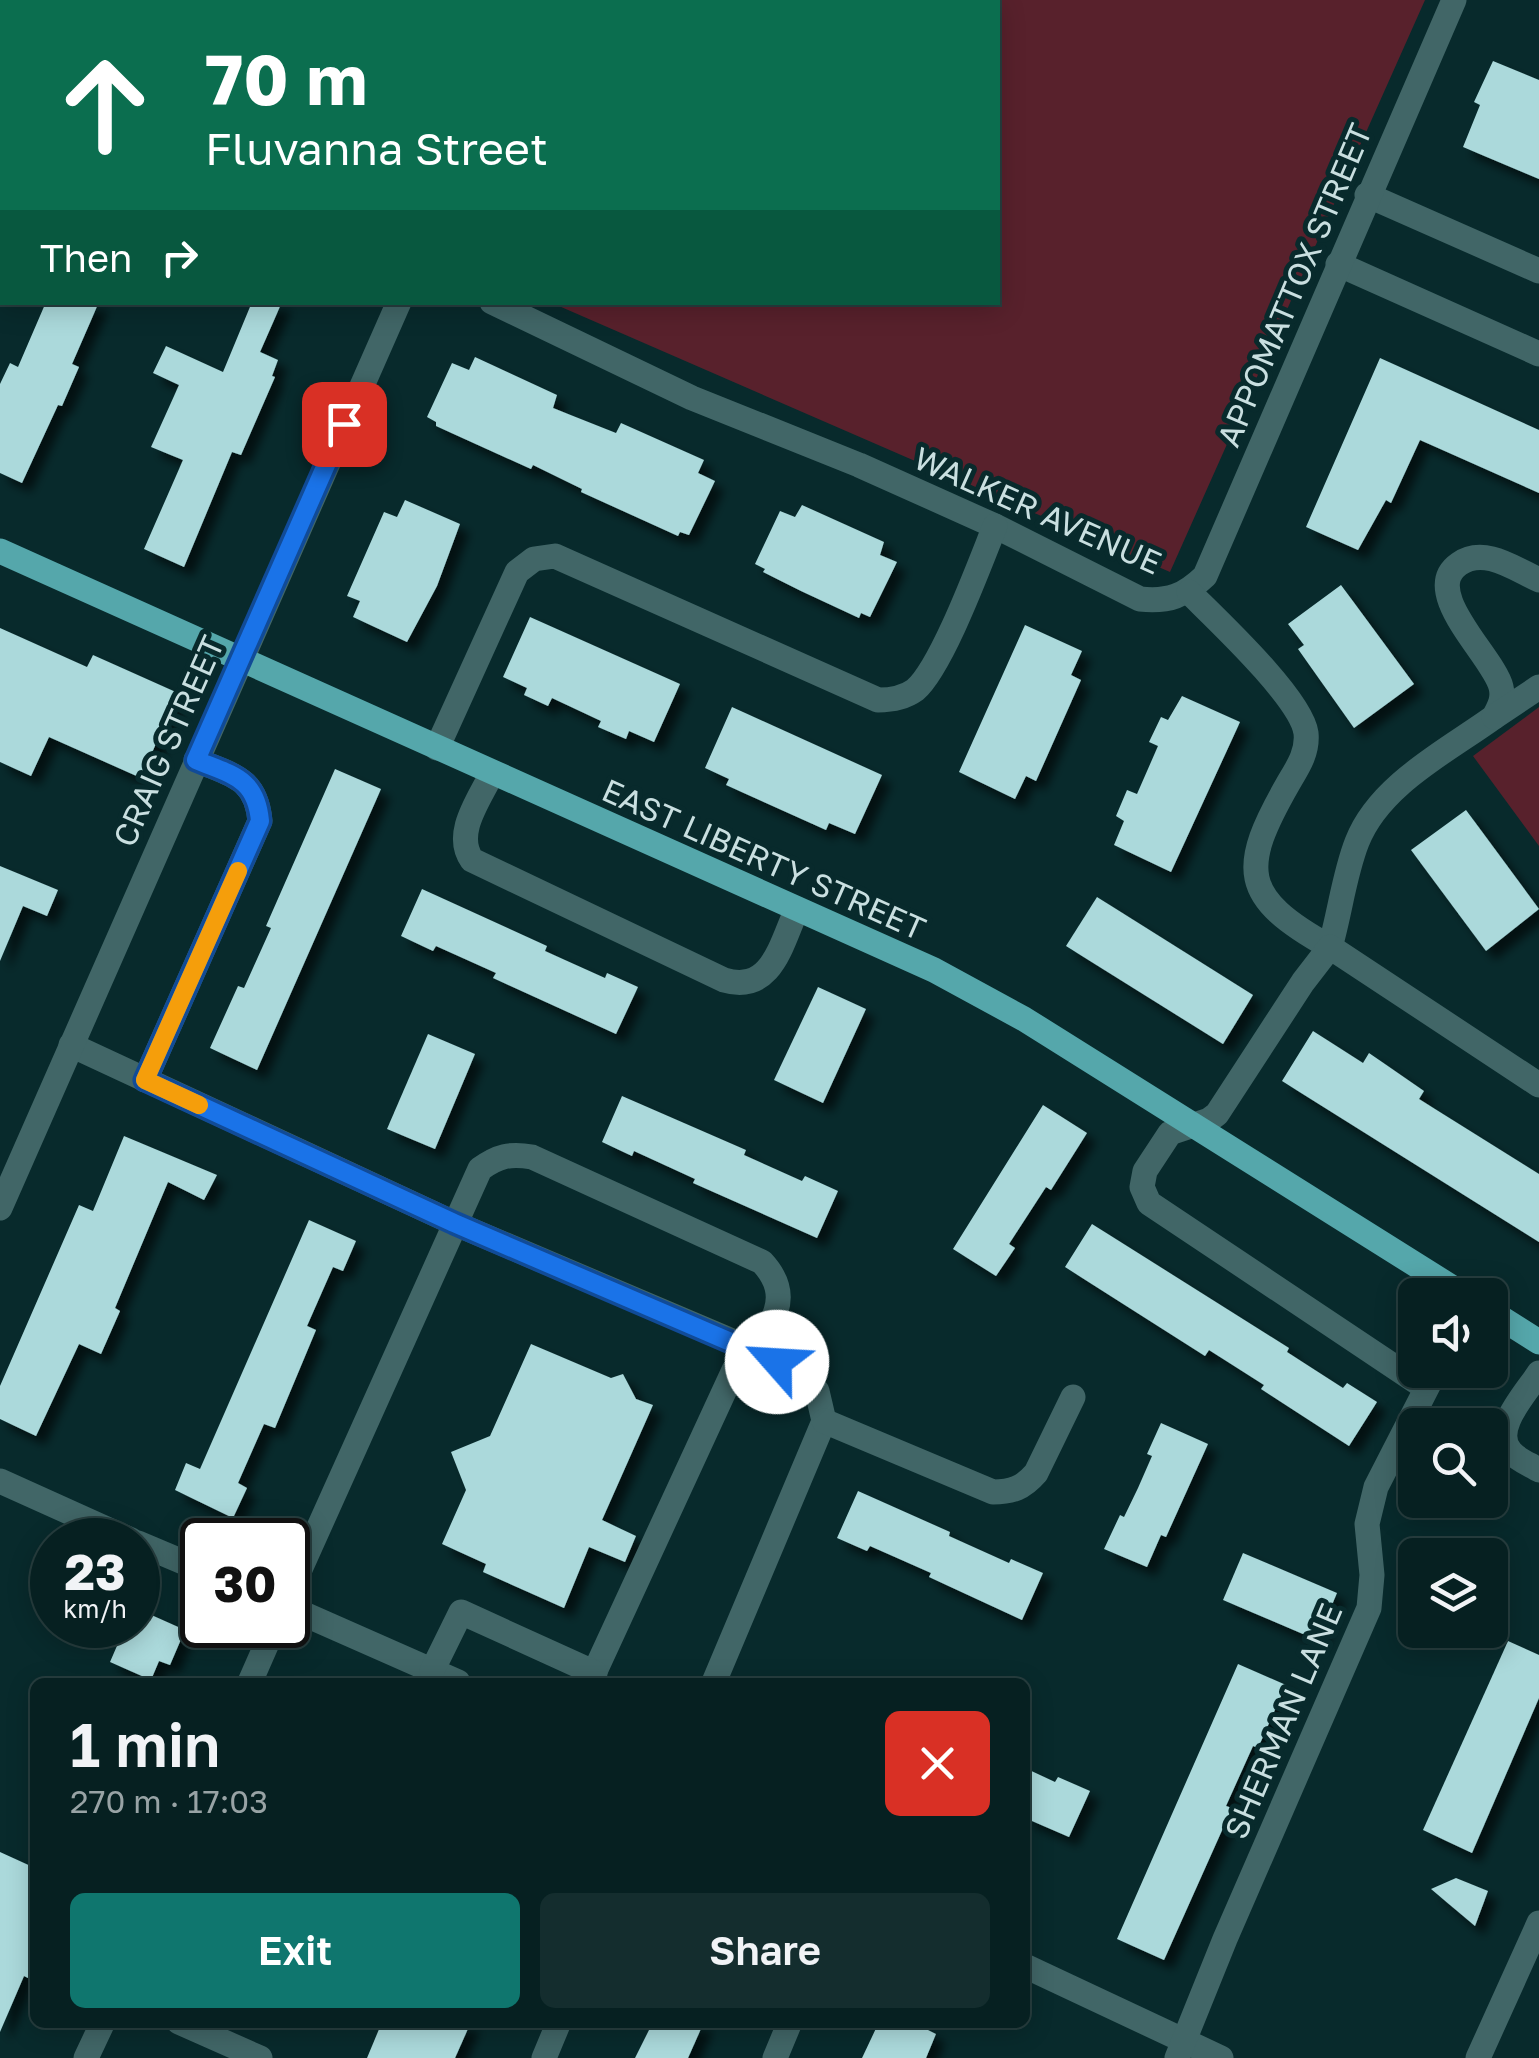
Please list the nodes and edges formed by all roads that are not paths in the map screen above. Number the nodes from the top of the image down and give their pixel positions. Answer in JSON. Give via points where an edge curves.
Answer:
{"nodes":[{"id":1,"x":1454,"y":0,"type":"edge"},
{"id":2,"x":1368,"y":195,"type":"junction"},
{"id":3,"x":1338,"y":264,"type":"junction"},
{"id":4,"x":1539,"y":270,"type":"edge"},
{"id":5,"x":398,"y":305,"type":"edge"},
{"id":6,"x":498,"y":305,"type":"edge"},
{"id":7,"x":1539,"y":354,"type":"edge"},
{"id":8,"x":994,"y":526,"type":"junction"},
{"id":9,"x":0,"y":550,"type":"edge"},
{"id":10,"x":1539,"y":580,"type":"edge"},
{"id":11,"x":1189,"y":592,"type":"junction"},
{"id":12,"x":239,"y":659,"type":"junction"},
{"id":13,"x":1539,"y":686,"type":"edge"},
{"id":14,"x":1494,"y":717,"type":"junction"},
{"id":15,"x":437,"y":748,"type":"junction"},
{"id":16,"x":196,"y":760,"type":"junction"},
{"id":17,"x":492,"y":773,"type":"junction"},
{"id":18,"x":796,"y":909,"type":"junction"},
{"id":19,"x":1330,"y":948,"type":"junction"},
{"id":20,"x":71,"y":1045,"type":"junction"},
{"id":21,"x":145,"y":1080,"type":"junction"},
{"id":22,"x":1539,"y":1084,"type":"edge"},
{"id":23,"x":1192,"y":1124,"type":"junction"},
{"id":24,"x":0,"y":1208,"type":"edge"},
{"id":25,"x":454,"y":1223,"type":"junction"},
{"id":26,"x":1437,"y":1278,"type":"edge"},
{"id":27,"x":1508,"y":1323,"type":"edge"},
{"id":28,"x":1539,"y":1342,"type":"edge"},
{"id":29,"x":751,"y":1349,"type":"junction"},
{"id":30,"x":1398,"y":1358,"type":"edge"},
{"id":31,"x":1539,"y":1373,"type":"edge"},
{"id":32,"x":1426,"y":1388,"type":"edge"},
{"id":33,"x":1073,"y":1396,"type":"dead end"},
{"id":34,"x":824,"y":1420,"type":"junction"},
{"id":35,"x":1539,"y":1470,"type":"edge"},
{"id":36,"x":0,"y":1481,"type":"edge"},
{"id":37,"x":83,"y":1518,"type":"edge"},
{"id":38,"x":310,"y":1547,"type":"edge"},
{"id":39,"x":310,"y":1617,"type":"edge"},
{"id":40,"x":265,"y":1648,"type":"edge"},
{"id":41,"x":432,"y":1671,"type":"junction"},
{"id":42,"x":252,"y":1678,"type":"edge"},
{"id":43,"x":449,"y":1678,"type":"edge"},
{"id":44,"x":593,"y":1678,"type":"edge"},
{"id":45,"x":716,"y":1678,"type":"edge"},
{"id":46,"x":1539,"y":1922,"type":"edge"},
{"id":47,"x":1030,"y":1969,"type":"edge"},
{"id":48,"x":99,"y":2028,"type":"edge"},
{"id":49,"x":192,"y":2028,"type":"edge"},
{"id":50,"x":557,"y":2028,"type":"edge"},
{"id":51,"x":788,"y":2028,"type":"edge"},
{"id":52,"x":1181,"y":2049,"type":"edge"},
{"id":53,"x":86,"y":2058,"type":"edge"},
{"id":54,"x":260,"y":2058,"type":"edge"},
{"id":55,"x":544,"y":2058,"type":"edge"},
{"id":56,"x":775,"y":2058,"type":"edge"},
{"id":57,"x":1221,"y":2058,"type":"edge"},
{"id":58,"x":1478,"y":2058,"type":"edge"}],
"edges":[{"from":1,"to":2,"type":"street","name":"APPOMATTOX STREET"},
{"from":2,"to":3,"type":"street","name":"APPOMATTOX STREET"},
{"from":2,"to":4,"type":"street"},
{"from":3,"to":7,"type":"street"},
{"from":3,"to":11,"type":"street","name":"APPOMATTOX STREET","via":[[1206,576]]},
{"from":5,"to":12,"type":"street","name":"CRAIG STREET"},
{"from":6,"to":8,"type":"street","name":"WALKER AVENUE","via":[[692,398]]},
{"from":8,"to":11,"type":"street","name":"WALKER AVENUE","via":[[1140,599]]},
{"from":8,"to":15,"type":"street","via":[[926,678],[894,700],[878,700],[556,556],[534,559],[517,572]]},
{"from":9,"to":12,"type":"main road","name":"EAST LIBERTY STREET"},
{"from":10,"to":14,"type":"street","via":[[1488,557],[1470,557],[1447,578],[1453,607],[1502,686]]},
{"from":11,"to":19,"type":"street","name":"WALKER AVENUE","via":[[1255,659],[1306,732],[1304,756],[1276,806],[1255,874],[1272,909]]},
{"from":12,"to":15,"type":"main road","name":"EAST LIBERTY STREET"},
{"from":12,"to":16,"type":"street","name":"CRAIG STREET"},
{"from":13,"to":14,"type":"street"},
{"from":14,"to":19,"type":"street","via":[[1399,785],[1374,816],[1358,840]]},
{"from":15,"to":17,"type":"main road","name":"EAST LIBERTY STREET"},
{"from":16,"to":20,"type":"street","name":"CRAIG STREET"},
{"from":16,"to":21,"type":"street","via":[[249,786],[260,821]]},
{"from":17,"to":18,"type":"main road","name":"EAST LIBERTY STREET"},
{"from":17,"to":18,"type":"street","via":[[463,835],[472,860],[724,980],[753,982],[768,970]]},
{"from":18,"to":23,"type":"main road","name":"EAST LIBERTY STREET","via":[[934,970]]},
{"from":19,"to":22,"type":"street"},
{"from":19,"to":23,"type":"street","via":[[1217,1114]]},
{"from":20,"to":21,"type":"street"},
{"from":20,"to":24,"type":"street","name":"CRAIG STREET"},
{"from":21,"to":25,"type":"street"},
{"from":23,"to":26,"type":"main road","name":"EAST LIBERTY STREET"},
{"from":23,"to":30,"type":"street","via":[[1170,1133],[1145,1171],[1142,1187],[1150,1203]]},
{"from":25,"to":29,"type":"street"},
{"from":25,"to":29,"type":"street","via":[[480,1169],[495,1158],[532,1158],[762,1262],[775,1276],[779,1306]]},
{"from":25,"to":38,"type":"street"},
{"from":27,"to":28,"type":"main road"},
{"from":29,"to":34,"type":"street","via":[[803,1376],[817,1391]]},
{"from":29,"to":44,"type":"street","via":[[734,1370]]},
{"from":31,"to":35,"type":"street","via":[[1505,1426],[1511,1452]]},
{"from":32,"to":52,"type":"street","name":"SHERMAN LANE","via":[[1376,1487],[1367,1524],[1368,1608]]},
{"from":33,"to":34,"type":"street","via":[[1036,1473],[1011,1492],[993,1492]]},
{"from":34,"to":45,"type":"street"},
{"from":36,"to":37,"type":"street"},
{"from":39,"to":41,"type":"street"},
{"from":40,"to":42,"type":"street"},
{"from":41,"to":43,"type":"street"},
{"from":41,"to":44,"type":"street","via":[[461,1612]]},
{"from":46,"to":58,"type":"street"},
{"from":47,"to":52,"type":"street"},
{"from":48,"to":53,"type":"street"},
{"from":49,"to":54,"type":"street"},
{"from":50,"to":55,"type":"street"},
{"from":51,"to":56,"type":"street"},
{"from":52,"to":57,"type":"street"}]}
